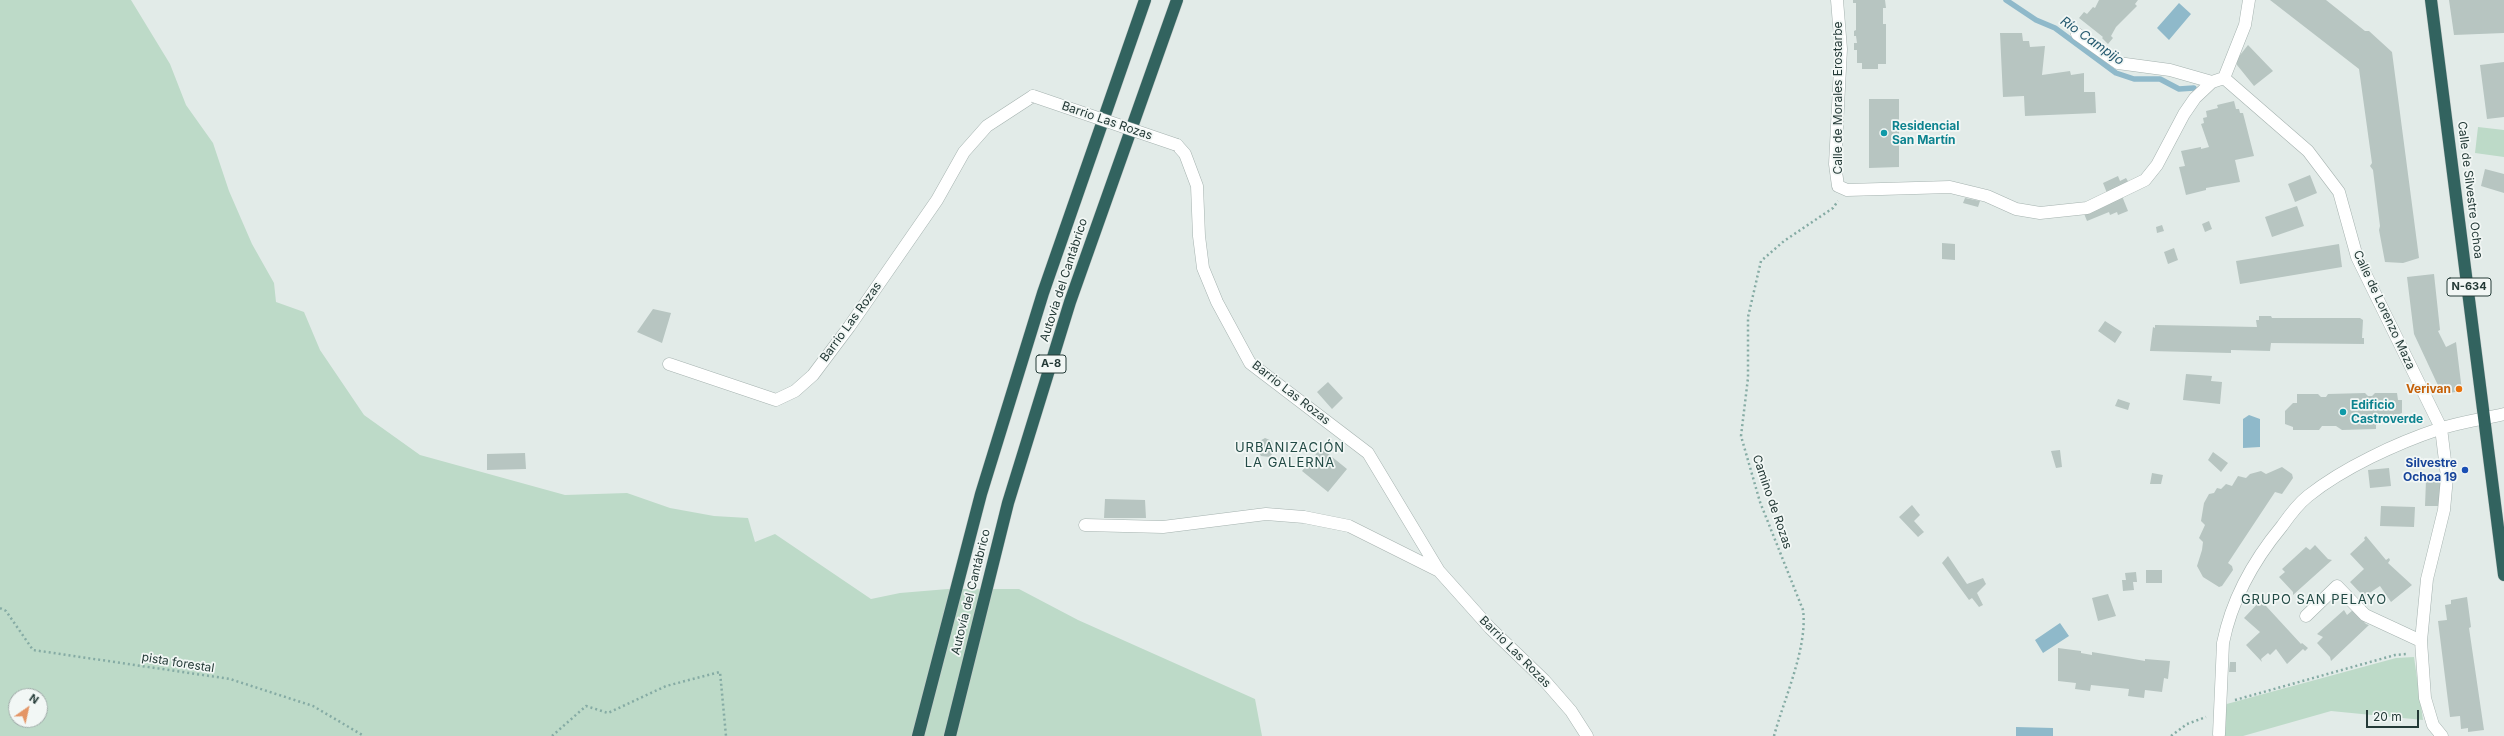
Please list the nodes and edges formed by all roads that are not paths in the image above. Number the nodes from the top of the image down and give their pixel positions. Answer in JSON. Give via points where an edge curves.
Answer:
{"nodes":[{"id":1,"x":1145,"y":0,"type":"edge"},
{"id":2,"x":1177,"y":0,"type":"edge"},
{"id":3,"x":1837,"y":0,"type":"edge"},
{"id":4,"x":2249,"y":0,"type":"edge"},
{"id":5,"x":2431,"y":0,"type":"edge"},
{"id":6,"x":2077,"y":34,"type":"dead end"},
{"id":7,"x":2224,"y":78,"type":"junction"},
{"id":8,"x":2212,"y":82,"type":"junction"},
{"id":9,"x":669,"y":364,"type":"dead end"},
{"id":10,"x":2504,"y":414,"type":"edge"},
{"id":11,"x":2485,"y":418,"type":"junction"},
{"id":12,"x":2441,"y":428,"type":"junction"},
{"id":13,"x":1085,"y":525,"type":"dead end"},
{"id":14,"x":1439,"y":571,"type":"junction"},
{"id":15,"x":2504,"y":575,"type":"edge"},
{"id":16,"x":2306,"y":616,"type":"dead end"},
{"id":17,"x":2421,"y":641,"type":"junction"},
{"id":18,"x":2220,"y":734,"type":"dead end"},
{"id":19,"x":2437,"y":735,"type":"edge"},
{"id":20,"x":918,"y":736,"type":"edge"},
{"id":21,"x":950,"y":736,"type":"edge"},
{"id":22,"x":1587,"y":736,"type":"edge"}],
"edges":[{"from":1,"to":20,"type":"highway","name":"Autovía del Cantábrico","number":"A-8","via":[[1043,293],[981,494]]},
{"from":2,"to":21,"type":"highway","name":"Autovía del Cantábrico","number":"A-8","via":[[1070,302],[1008,503]]},
{"from":3,"to":8,"type":"street","name":"Calle de Morales Erostarbe","via":[[1840,49],[1835,164],[1838,186],[1847,190],[1950,187],[1987,196],[2016,209],[2040,213],[2087,208],[2145,180],[2184,114],[2195,98]]},
{"from":4,"to":7,"type":"street","via":[[2245,25]]},
{"from":5,"to":11,"type":"highway","name":"Calle de Silvestre Ochoa","number":"N-634"},
{"from":6,"to":8,"type":"street","via":[[2118,63],[2170,70]]},
{"from":7,"to":8,"type":"street"},
{"from":7,"to":12,"type":"street","name":"Calle de Lorenzo Maza","via":[[2308,151],[2339,192],[2357,256]]},
{"from":9,"to":14,"type":"street","name":"Barrio Las Rozas","bridge":true,"via":[[776,400],[795,391],[813,375],[849,327],[937,200],[964,152],[987,126],[1033,96],[1177,145],[1185,154],[1197,186],[1203,268],[1217,302],[1250,363],[1368,454]]},
{"from":10,"to":11,"type":"street"},
{"from":11,"to":12,"type":"street"},
{"from":11,"to":15,"type":"highway","name":"Calle de Silvestre Ochoa","number":"N-634"},
{"from":12,"to":17,"type":"street","name":"Calle de Lorenzo Maza","via":[[2447,477],[2444,510],[2427,579]]},
{"from":12,"to":18,"type":"street","via":[[2404,441],[2368,459],[2307,496],[2250,568],[2238,592],[2223,643]]},
{"from":13,"to":14,"type":"street","name":"Barrio Las Rozas","via":[[1164,527],[1266,514],[1304,517],[1349,526]]},
{"from":14,"to":22,"type":"street","name":"Barrio Las Rozas","via":[[1490,628],[1544,680],[1571,711]]},
{"from":16,"to":17,"type":"street","via":[[2337,586],[2365,615]]},
{"from":17,"to":19,"type":"street","name":"Calle de Lorenzo Maza","via":[[2425,698]]}]}
